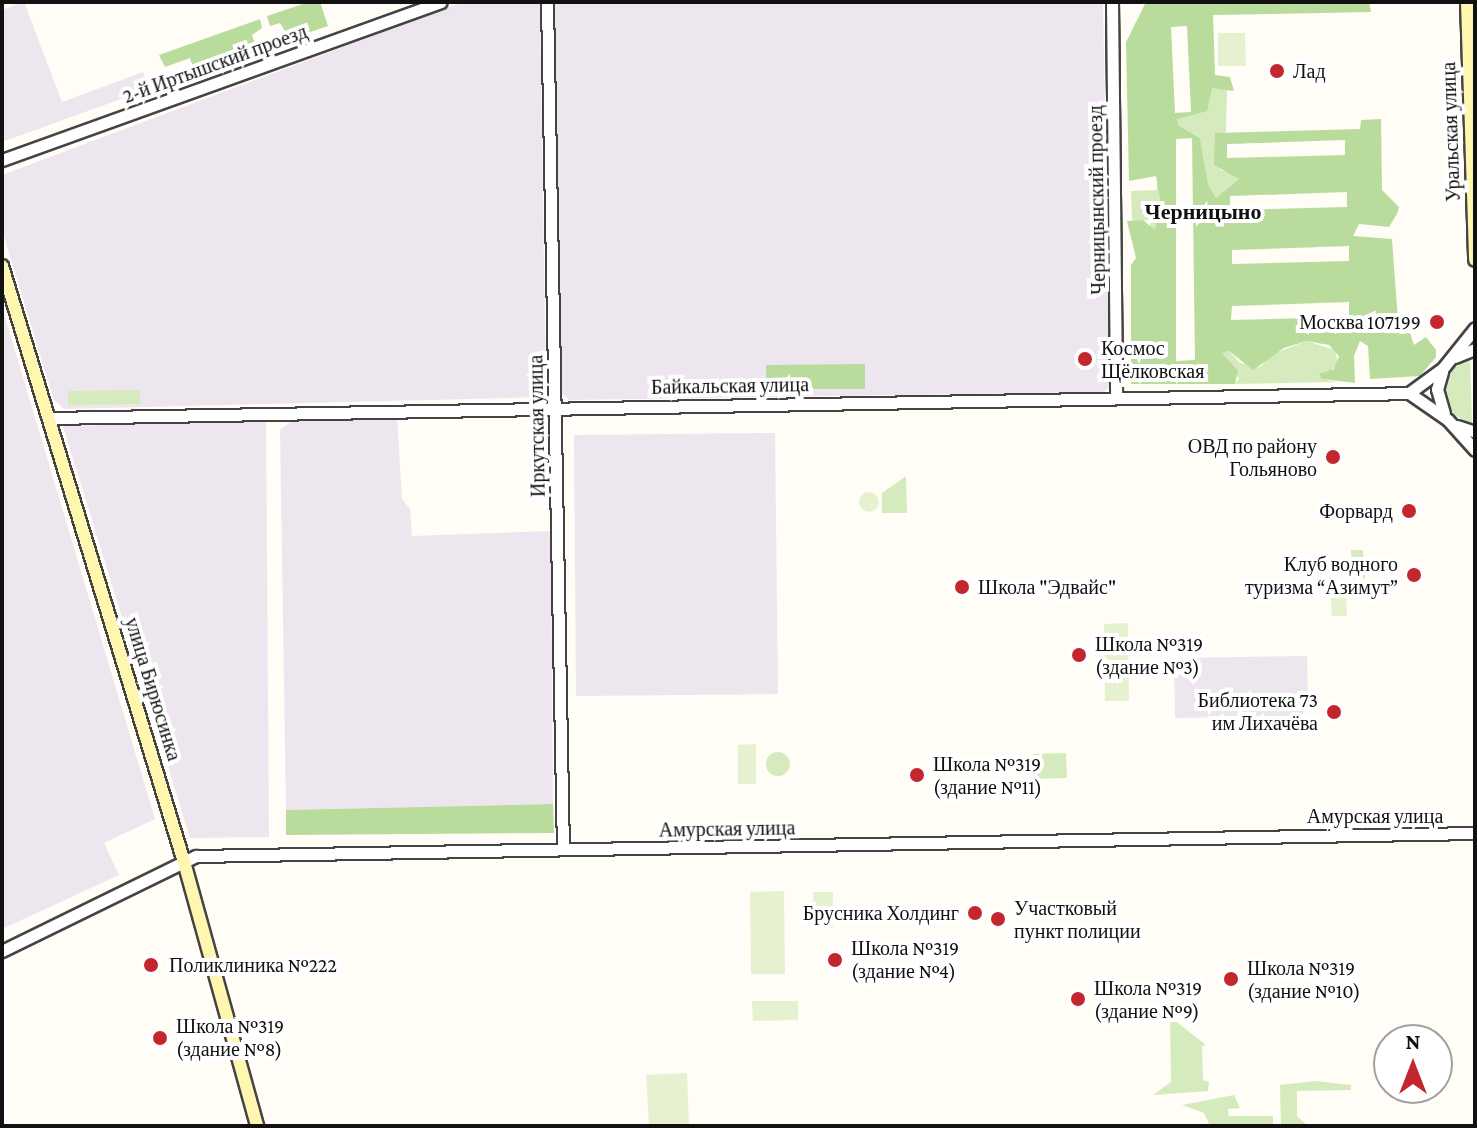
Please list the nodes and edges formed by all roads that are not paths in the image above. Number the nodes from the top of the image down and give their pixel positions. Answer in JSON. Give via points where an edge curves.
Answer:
{"nodes":[{"id":1,"x":440,"y":2,"type":"edge"},
{"id":2,"x":547,"y":2,"type":"edge"},
{"id":3,"x":1112,"y":2,"type":"edge"},
{"id":4,"x":1470,"y":8,"type":"edge"},
{"id":5,"x":2,"y":160,"type":"edge"},
{"id":6,"x":1475,"y":260,"type":"edge"},
{"id":7,"x":2,"y":266,"type":"edge"},
{"id":8,"x":1475,"y":328,"type":"edge"},
{"id":9,"x":1475,"y":349,"type":"edge"},
{"id":10,"x":1446,"y":365,"type":"junction"},
{"id":11,"x":1409,"y":393,"type":"junction"},
{"id":12,"x":1116,"y":397,"type":"junction"},
{"id":13,"x":555,"y":407,"type":"junction"},
{"id":14,"x":51,"y":418,"type":"junction"},
{"id":15,"x":1450,"y":422,"type":"junction"},
{"id":16,"x":1475,"y":432,"type":"edge"},
{"id":17,"x":1475,"y":450,"type":"edge"},
{"id":18,"x":1475,"y":833,"type":"edge"},
{"id":19,"x":563,"y":849,"type":"junction"},
{"id":20,"x":184,"y":862,"type":"junction"},
{"id":21,"x":2,"y":951,"type":"edge"},
{"id":22,"x":257,"y":1126,"type":"edge"}],
"edges":[{"from":1,"to":5,"type":"street","name":"2-й Иртышский проезд"},
{"from":2,"to":13,"type":"street","name":"Иркутская улица"},
{"from":3,"to":12,"type":"street","name":"Черницынский проезд"},
{"from":4,"to":6,"type":"main road","name":"Уральская улица"},
{"from":7,"to":14,"type":"main road","name":"улица Бирюсинка"},
{"from":8,"to":10,"type":"street"},
{"from":9,"to":10,"type":"street"},
{"from":10,"to":11,"type":"street"},
{"from":10,"to":15,"type":"street","via":[[1437,389]]},
{"from":11,"to":12,"type":"street","name":"Байкальская улица"},
{"from":11,"to":15,"type":"street"},
{"from":12,"to":13,"type":"street","name":"Байкальская улица"},
{"from":13,"to":14,"type":"street","name":"Байкальская улица"},
{"from":13,"to":19,"type":"street","name":"Иркутская улица"},
{"from":14,"to":20,"type":"main road","name":"улица Бирюсинка"},
{"from":15,"to":16,"type":"street"},
{"from":15,"to":17,"type":"street"},
{"from":18,"to":19,"type":"street","name":"Амурская улица"},
{"from":19,"to":20,"type":"street","name":"Амурская улица","via":[[196,856]]},
{"from":20,"to":21,"type":"street","name":"Амурская улица"},
{"from":20,"to":22,"type":"main road","name":"улица Бирюсинка"}]}
